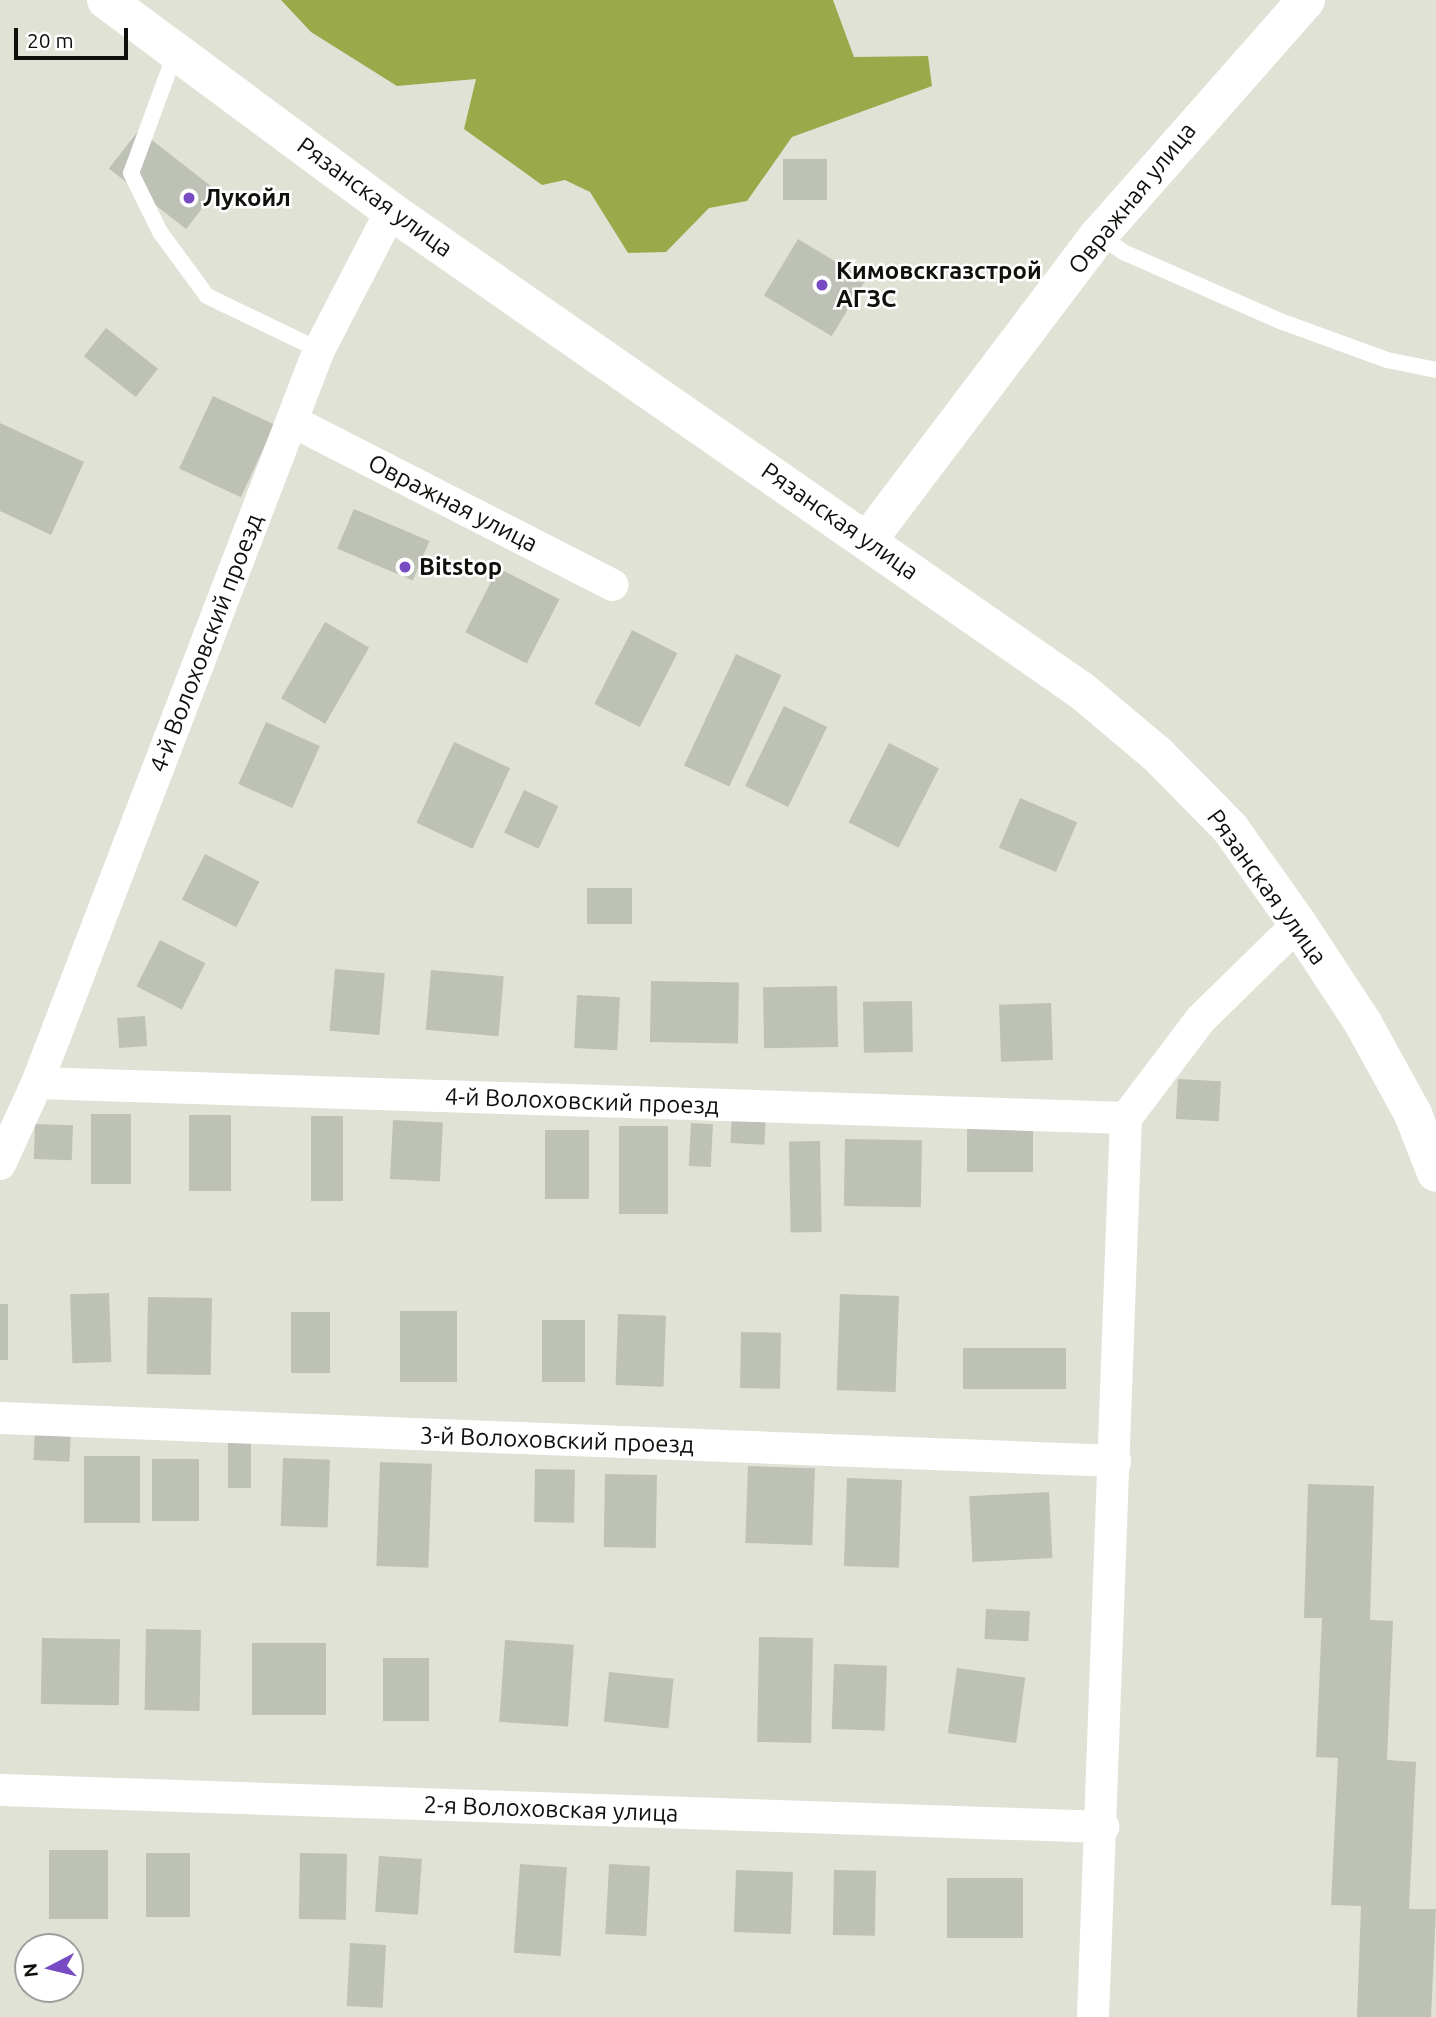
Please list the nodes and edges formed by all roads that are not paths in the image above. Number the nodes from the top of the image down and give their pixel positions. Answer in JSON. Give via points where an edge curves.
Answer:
{"nodes":[{"id":1,"x":106,"y":0,"type":"edge"},
{"id":2,"x":1306,"y":0,"type":"edge"},
{"id":3,"x":176,"y":50,"type":"junction"},
{"id":4,"x":391,"y":211,"type":"junction"},
{"id":5,"x":1099,"y":235,"type":"junction"},
{"id":6,"x":319,"y":350,"type":"junction"},
{"id":7,"x":1436,"y":370,"type":"edge"},
{"id":8,"x":292,"y":421,"type":"junction"},
{"id":9,"x":868,"y":540,"type":"junction"},
{"id":10,"x":613,"y":585,"type":"dead end"},
{"id":11,"x":1298,"y":924,"type":"junction"},
{"id":12,"x":37,"y":1083,"type":"junction"},
{"id":13,"x":1126,"y":1118,"type":"junction"},
{"id":14,"x":0,"y":1164,"type":"edge"},
{"id":15,"x":1436,"y":1172,"type":"edge"},
{"id":16,"x":0,"y":1418,"type":"edge"},
{"id":17,"x":1115,"y":1461,"type":"junction"},
{"id":18,"x":0,"y":1790,"type":"edge"},
{"id":19,"x":1103,"y":1827,"type":"junction"},
{"id":20,"x":1093,"y":2017,"type":"edge"}],
"edges":[{"from":1,"to":3,"type":"main road","name":"Рязанская улица"},
{"from":2,"to":5,"type":"main road","name":"Овражная улица"},
{"from":3,"to":4,"type":"main road","name":"Рязанская улица"},
{"from":3,"to":6,"type":"lane","via":[[131,173],[160,232],[207,296]]},
{"from":4,"to":6,"type":"street","name":"4-й Волоховский проезд"},
{"from":4,"to":9,"type":"main road","name":"Рязанская улица"},
{"from":5,"to":7,"type":"lane","via":[[1123,252],[1280,321],[1387,360]]},
{"from":5,"to":9,"type":"main road","name":"Овражная улица"},
{"from":6,"to":8,"type":"street","name":"4-й Волоховский проезд"},
{"from":8,"to":10,"type":"street","name":"Овражная улица"},
{"from":8,"to":12,"type":"street","name":"4-й Волоховский проезд"},
{"from":9,"to":11,"type":"main road","name":"Рязанская улица","via":[[1082,691],[1158,755],[1230,828]]},
{"from":11,"to":13,"type":"street","via":[[1201,1019]]},
{"from":11,"to":15,"type":"main road","name":"Рязанская улица","via":[[1363,1023],[1413,1114]]},
{"from":12,"to":13,"type":"street","name":"4-й Волоховский проезд"},
{"from":12,"to":14,"type":"street","name":"4-й Волоховский проезд"},
{"from":13,"to":17,"type":"street"},
{"from":16,"to":17,"type":"street","name":"3-й Волоховский проезд"},
{"from":17,"to":19,"type":"street"},
{"from":18,"to":19,"type":"street","name":"2-я Волоховская улица"},
{"from":19,"to":20,"type":"street"}]}
